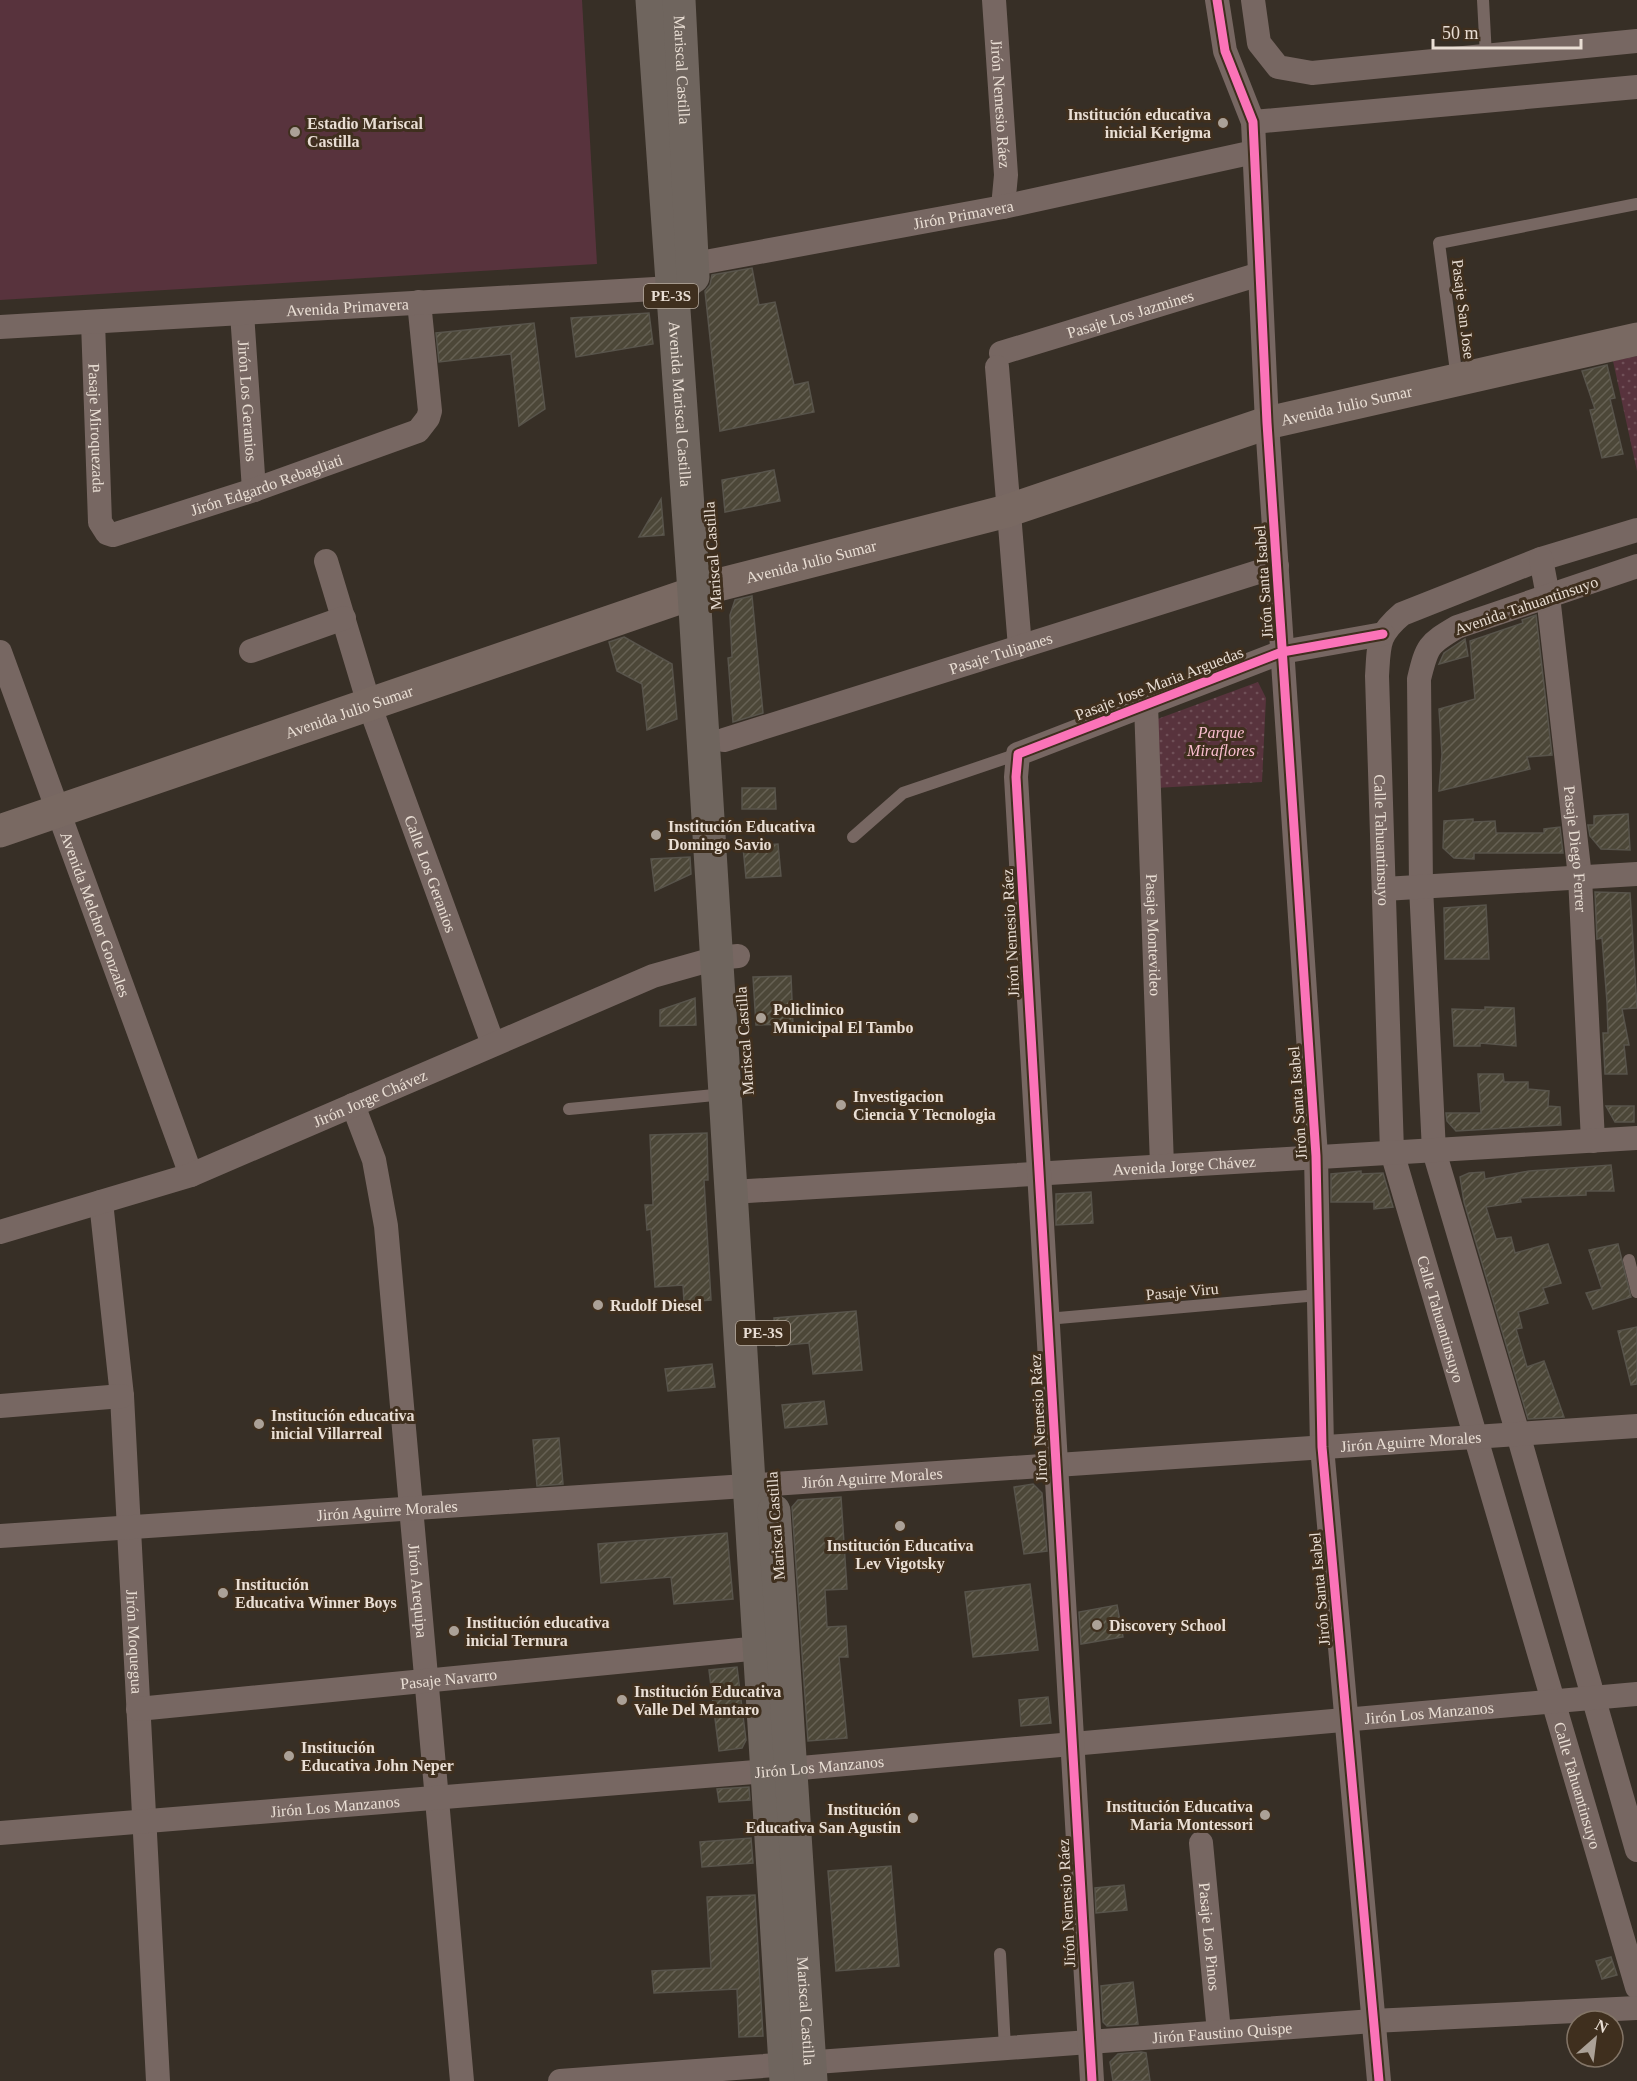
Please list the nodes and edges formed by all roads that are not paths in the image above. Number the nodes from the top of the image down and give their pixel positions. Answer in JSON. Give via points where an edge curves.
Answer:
{"nodes":[{"id":1,"x":652,"y":0,"type":"edge"},
{"id":2,"x":679,"y":0,"type":"edge"},
{"id":3,"x":994,"y":0,"type":"edge"},
{"id":4,"x":1216,"y":0,"type":"edge"},
{"id":5,"x":1253,"y":0,"type":"edge"},
{"id":6,"x":1483,"y":0,"type":"edge"},
{"id":7,"x":1637,"y":41,"type":"edge"},
{"id":8,"x":1486,"y":56,"type":"junction"},
{"id":9,"x":1637,"y":87,"type":"edge"},
{"id":10,"x":1253,"y":122,"type":"junction"},
{"id":11,"x":1254,"y":152,"type":"junction"},
{"id":12,"x":1637,"y":204,"type":"edge"},
{"id":13,"x":1003,"y":207,"type":"junction"},
{"id":14,"x":1260,"y":274,"type":"junction"},
{"id":15,"x":681,"y":277,"type":"junction"},
{"id":16,"x":419,"y":302,"type":"junction"},
{"id":17,"x":242,"y":313,"type":"junction"},
{"id":18,"x":93,"y":322,"type":"junction"},
{"id":19,"x":0,"y":327,"type":"edge"},
{"id":20,"x":1637,"y":339,"type":"edge"},
{"id":21,"x":1457,"y":380,"type":"junction"},
{"id":22,"x":1267,"y":423,"type":"junction"},
{"id":23,"x":254,"y":490,"type":"junction"},
{"id":24,"x":1007,"y":512,"type":"junction"},
{"id":25,"x":1637,"y":530,"type":"edge"},
{"id":26,"x":106,"y":533,"type":"joint"},
{"id":27,"x":1541,"y":559,"type":"junction"},
{"id":28,"x":326,"y":561,"type":"dead end"},
{"id":29,"x":1277,"y":566,"type":"junction"},
{"id":30,"x":1637,"y":566,"type":"edge"},
{"id":31,"x":704,"y":589,"type":"junction"},
{"id":32,"x":1548,"y":596,"type":"junction"},
{"id":33,"x":344,"y":618,"type":"junction"},
{"id":34,"x":1383,"y":633,"type":"junction"},
{"id":35,"x":1020,"y":647,"type":"junction"},
{"id":36,"x":251,"y":651,"type":"dead end"},
{"id":37,"x":0,"y":652,"type":"edge"},
{"id":38,"x":1282,"y":652,"type":"junction"},
{"id":39,"x":369,"y":704,"type":"junction"},
{"id":40,"x":1146,"y":704,"type":"junction"},
{"id":41,"x":724,"y":740,"type":"junction"},
{"id":42,"x":1018,"y":754,"type":"junction"},
{"id":43,"x":58,"y":812,"type":"junction"},
{"id":44,"x":0,"y":831,"type":"edge"},
{"id":45,"x":853,"y":837,"type":"dead end"},
{"id":46,"x":1637,"y":874,"type":"edge"},
{"id":47,"x":1580,"y":877,"type":"junction"},
{"id":48,"x":1421,"y":887,"type":"junction"},
{"id":49,"x":1384,"y":889,"type":"junction"},
{"id":50,"x":728,"y":957,"type":"junction"},
{"id":51,"x":494,"y":1044,"type":"junction"},
{"id":52,"x":726,"y":1094,"type":"junction"},
{"id":53,"x":353,"y":1105,"type":"junction"},
{"id":54,"x":569,"y":1109,"type":"dead end"},
{"id":55,"x":1637,"y":1138,"type":"edge"},
{"id":56,"x":1593,"y":1141,"type":"junction"},
{"id":57,"x":1434,"y":1151,"type":"junction"},
{"id":58,"x":1392,"y":1152,"type":"junction"},
{"id":59,"x":1316,"y":1156,"type":"junction"},
{"id":60,"x":1162,"y":1166,"type":"junction"},
{"id":61,"x":1039,"y":1173,"type":"junction"},
{"id":62,"x":191,"y":1175,"type":"junction"},
{"id":63,"x":743,"y":1191,"type":"junction"},
{"id":64,"x":101,"y":1202,"type":"junction"},
{"id":65,"x":0,"y":1232,"type":"edge"},
{"id":66,"x":1629,"y":1260,"type":"dead end"},
{"id":67,"x":1637,"y":1292,"type":"edge"},
{"id":68,"x":1319,"y":1295,"type":"junction"},
{"id":69,"x":1047,"y":1319,"type":"junction"},
{"id":70,"x":122,"y":1396,"type":"junction"},
{"id":71,"x":0,"y":1406,"type":"edge"},
{"id":72,"x":1637,"y":1426,"type":"edge"},
{"id":73,"x":1518,"y":1434,"type":"junction"},
{"id":74,"x":1476,"y":1437,"type":"junction"},
{"id":75,"x":1322,"y":1447,"type":"junction"},
{"id":76,"x":1056,"y":1466,"type":"junction"},
{"id":77,"x":761,"y":1486,"type":"junction"},
{"id":78,"x":411,"y":1509,"type":"junction"},
{"id":79,"x":129,"y":1527,"type":"junction"},
{"id":80,"x":0,"y":1536,"type":"edge"},
{"id":81,"x":760,"y":1648,"type":"junction"},
{"id":82,"x":426,"y":1681,"type":"junction"},
{"id":83,"x":1637,"y":1694,"type":"edge"},
{"id":84,"x":1594,"y":1698,"type":"junction"},
{"id":85,"x":1554,"y":1701,"type":"junction"},
{"id":86,"x":138,"y":1709,"type":"junction"},
{"id":87,"x":1346,"y":1720,"type":"junction"},
{"id":88,"x":1071,"y":1744,"type":"junction"},
{"id":89,"x":779,"y":1770,"type":"junction"},
{"id":90,"x":437,"y":1798,"type":"junction"},
{"id":91,"x":145,"y":1821,"type":"junction"},
{"id":92,"x":0,"y":1833,"type":"edge"},
{"id":93,"x":1201,"y":1843,"type":"dead end"},
{"id":94,"x":1637,"y":1850,"type":"edge"},
{"id":95,"x":1000,"y":1954,"type":"dead end"},
{"id":96,"x":1637,"y":1987,"type":"edge"},
{"id":97,"x":1637,"y":2008,"type":"edge"},
{"id":98,"x":1373,"y":2021,"type":"junction"},
{"id":99,"x":1219,"y":2032,"type":"junction"},
{"id":100,"x":1089,"y":2043,"type":"junction"},
{"id":101,"x":1005,"y":2049,"type":"junction"},
{"id":102,"x":798,"y":2072,"type":"edge"},
{"id":103,"x":158,"y":2081,"type":"edge"},
{"id":104,"x":462,"y":2081,"type":"edge"},
{"id":105,"x":560,"y":2081,"type":"edge"},
{"id":106,"x":1092,"y":2081,"type":"edge"},
{"id":107,"x":1379,"y":2081,"type":"edge"}],
"edges":[{"from":1,"to":15,"type":"highway","name":"Avenida Mariscal Castilla","number":"PE-3S"},
{"from":2,"to":15,"type":"highway","name":"Mariscal Castilla","number":"PE-3S"},
{"from":3,"to":13,"type":"street","name":"Jirón Nemesio Ráez","via":[[1006,175]]},
{"from":4,"to":10,"type":"street","via":[[1225,51]]},
{"from":5,"to":8,"type":"street","via":[[1259,43],[1278,67],[1312,73]]},
{"from":6,"to":8,"type":"lane"},
{"from":7,"to":8,"type":"street"},
{"from":9,"to":10,"type":"street"},
{"from":10,"to":11,"type":"street","name":"Jirón Santa Isabel"},
{"from":11,"to":13,"type":"street","name":"Jirón Primavera"},
{"from":11,"to":14,"type":"street","name":"Jirón Santa Isabel"},
{"from":12,"to":21,"type":"lane","name":"Pasaje San Jose","via":[[1439,243]]},
{"from":13,"to":15,"type":"street","name":"Jirón Primavera"},
{"from":14,"to":22,"type":"street","name":"Jirón Santa Isabel"},
{"from":14,"to":24,"type":"street","name":"Pasaje Los Jazmines","via":[[999,360]]},
{"from":15,"to":16,"type":"street","name":"Avenida Primavera"},
{"from":15,"to":31,"type":"highway","name":"Avenida Mariscal Castilla","number":"PE-3S"},
{"from":16,"to":17,"type":"street","name":"Avenida Primavera"},
{"from":16,"to":23,"type":"street","name":"Jirón Edgardo Rebagliati","via":[[430,411],[424,425],[418,431]]},
{"from":17,"to":18,"type":"street","name":"Avenida Primavera"},
{"from":17,"to":23,"type":"street","name":"Jirón Los Geranios"},
{"from":18,"to":19,"type":"street","name":"Avenida Primavera"},
{"from":18,"to":26,"type":"street","name":"Pasaje Miroquezada","via":[[100,522]]},
{"from":20,"to":21,"type":"street","name":"Avenida Julio Sumar"},
{"from":21,"to":22,"type":"street","name":"Avenida Julio Sumar"},
{"from":22,"to":24,"type":"street","name":"Avenida Julio Sumar"},
{"from":22,"to":29,"type":"street","name":"Jirón Santa Isabel"},
{"from":23,"to":26,"type":"street","name":"Jirón Edgardo Rebagliati","via":[[120,533]]},
{"from":24,"to":31,"type":"street","name":"Avenida Julio Sumar"},
{"from":24,"to":35,"type":"street"},
{"from":25,"to":27,"type":"street"},
{"from":27,"to":32,"type":"street","name":"Pasaje Diego Ferrer"},
{"from":27,"to":34,"type":"street","via":[[1402,614]]},
{"from":28,"to":33,"type":"street","name":"Calle Los Geranios"},
{"from":29,"to":35,"type":"street","name":"Pasaje Tulipanes"},
{"from":29,"to":38,"type":"street","name":"Jirón Santa Isabel"},
{"from":30,"to":32,"type":"street","name":"Avenida Tahuantinsuyo"},
{"from":31,"to":39,"type":"street","name":"Avenida Julio Sumar"},
{"from":31,"to":41,"type":"highway","name":"Mariscal Castilla","number":"PE-3S"},
{"from":31,"to":50,"type":"highway","name":"Mariscal Castilla","number":"PE-3S"},
{"from":32,"to":47,"type":"street","name":"Pasaje Diego Ferrer"},
{"from":32,"to":48,"type":"street","name":"Avenida Tahuantinsuyo","via":[[1457,627],[1431,642],[1424,657],[1419,679]]},
{"from":33,"to":36,"type":"street"},
{"from":33,"to":39,"type":"street","name":"Calle Los Geranios"},
{"from":34,"to":38,"type":"street","name":"Pasaje Jose Maria Arguedas"},
{"from":34,"to":49,"type":"street","name":"Calle Tahuantinsuyo","via":[[1377,676]]},
{"from":35,"to":41,"type":"street","name":"Pasaje Tulipanes"},
{"from":37,"to":43,"type":"street","name":"Avenida Melchor Gonzales"},
{"from":38,"to":40,"type":"street","name":"Pasaje Jose Maria Arguedas"},
{"from":38,"to":59,"type":"street","name":"Jirón Santa Isabel"},
{"from":39,"to":43,"type":"street","name":"Avenida Julio Sumar"},
{"from":39,"to":51,"type":"street","name":"Calle Los Geranios"},
{"from":40,"to":42,"type":"street","name":"Pasaje Jose Maria Arguedas"},
{"from":40,"to":60,"type":"street","name":"Pasaje Montevideo"},
{"from":41,"to":50,"type":"highway","name":"Mariscal Castilla","number":"PE-3S"},
{"from":42,"to":45,"type":"lane","via":[[903,793]]},
{"from":42,"to":61,"type":"street","name":"Jirón Nemesio Ráez","via":[[1016,777]]},
{"from":43,"to":44,"type":"street","name":"Avenida Julio Sumar"},
{"from":43,"to":62,"type":"street","name":"Avenida Melchor Gonzales"},
{"from":46,"to":47,"type":"street"},
{"from":47,"to":48,"type":"street"},
{"from":47,"to":56,"type":"street","name":"Pasaje Diego Ferrer"},
{"from":48,"to":49,"type":"street"},
{"from":48,"to":57,"type":"street"},
{"from":49,"to":58,"type":"street","name":"Calle Tahuantinsuyo"},
{"from":50,"to":51,"type":"street","name":"Jirón Jorge Chávez","via":[[652,976]]},
{"from":50,"to":52,"type":"highway","name":"Mariscal Castilla","number":"PE-3S"},
{"from":50,"to":63,"type":"highway","name":"Mariscal Castilla","number":"PE-3S"},
{"from":51,"to":53,"type":"street","name":"Jirón Jorge Chávez"},
{"from":52,"to":54,"type":"lane"},
{"from":52,"to":63,"type":"highway","name":"Mariscal Castilla","number":"PE-3S"},
{"from":53,"to":62,"type":"street","name":"Jirón Jorge Chávez"},
{"from":53,"to":78,"type":"street","name":"Jirón Arequipa","via":[[374,1160],[386,1226]]},
{"from":55,"to":56,"type":"street","name":"Avenida Jorge Chávez"},
{"from":56,"to":57,"type":"street","name":"Avenida Jorge Chávez"},
{"from":57,"to":58,"type":"street","name":"Avenida Jorge Chávez"},
{"from":57,"to":73,"type":"street"},
{"from":58,"to":59,"type":"street","name":"Avenida Jorge Chávez"},
{"from":58,"to":74,"type":"street","name":"Calle Tahuantinsuyo"},
{"from":59,"to":60,"type":"street","name":"Avenida Jorge Chávez"},
{"from":59,"to":68,"type":"street","name":"Jirón Santa Isabel"},
{"from":60,"to":61,"type":"street","name":"Avenida Jorge Chávez"},
{"from":61,"to":63,"type":"street","name":"Avenida Jorge Chávez"},
{"from":61,"to":69,"type":"street","name":"Jirón Nemesio Ráez"},
{"from":62,"to":64,"type":"street","name":"Jirón Jorge Chávez"},
{"from":63,"to":77,"type":"highway","name":"Mariscal Castilla","number":"PE-3S"},
{"from":64,"to":65,"type":"street","name":"Jirón Jorge Chávez"},
{"from":64,"to":70,"type":"street","name":"Jirón Moquegua"},
{"from":66,"to":67,"type":"lane"},
{"from":68,"to":69,"type":"lane","name":"Pasaje Viru"},
{"from":68,"to":75,"type":"street","name":"Jirón Santa Isabel"},
{"from":69,"to":76,"type":"street","name":"Jirón Nemesio Ráez"},
{"from":70,"to":71,"type":"street"},
{"from":70,"to":79,"type":"street","name":"Jirón Moquegua"},
{"from":72,"to":73,"type":"street","name":"Jirón Aguirre Morales"},
{"from":73,"to":74,"type":"street","name":"Jirón Aguirre Morales"},
{"from":73,"to":84,"type":"street"},
{"from":74,"to":75,"type":"street","name":"Jirón Aguirre Morales"},
{"from":74,"to":85,"type":"street","name":"Calle Tahuantinsuyo"},
{"from":75,"to":76,"type":"street","name":"Jirón Aguirre Morales"},
{"from":75,"to":87,"type":"street","name":"Jirón Santa Isabel"},
{"from":76,"to":77,"type":"street","name":"Jirón Aguirre Morales"},
{"from":76,"to":88,"type":"street","name":"Jirón Nemesio Ráez"},
{"from":77,"to":78,"type":"street","name":"Jirón Aguirre Morales"},
{"from":77,"to":81,"type":"highway","name":"Mariscal Castilla","number":"PE-3S"},
{"from":77,"to":89,"type":"highway","name":"Mariscal Castilla","number":"PE-3S"},
{"from":78,"to":79,"type":"street","name":"Jirón Aguirre Morales"},
{"from":78,"to":82,"type":"street","name":"Jirón Arequipa"},
{"from":79,"to":80,"type":"street","name":"Jirón Aguirre Morales"},
{"from":79,"to":86,"type":"street","name":"Jirón Moquegua"},
{"from":81,"to":82,"type":"street","name":"Pasaje Navarro"},
{"from":81,"to":89,"type":"highway","name":"Mariscal Castilla","number":"PE-3S"},
{"from":82,"to":86,"type":"street","name":"Pasaje Navarro"},
{"from":82,"to":90,"type":"street","name":"Jirón Arequipa"},
{"from":83,"to":84,"type":"street","name":"Jirón Los Manzanos"},
{"from":84,"to":85,"type":"street","name":"Jirón Los Manzanos"},
{"from":84,"to":94,"type":"street"},
{"from":85,"to":87,"type":"street","name":"Jirón Los Manzanos"},
{"from":85,"to":96,"type":"street","name":"Calle Tahuantinsuyo"},
{"from":86,"to":91,"type":"street","name":"Jirón Moquegua"},
{"from":87,"to":88,"type":"street","name":"Jirón Los Manzanos"},
{"from":87,"to":98,"type":"street","name":"Jirón Santa Isabel"},
{"from":88,"to":89,"type":"street","name":"Jirón Los Manzanos"},
{"from":88,"to":100,"type":"street","name":"Jirón Nemesio Ráez"},
{"from":89,"to":90,"type":"street","name":"Jirón Los Manzanos"},
{"from":89,"to":102,"type":"highway","name":"Mariscal Castilla","number":"PE-3S"},
{"from":90,"to":91,"type":"street","name":"Jirón Los Manzanos"},
{"from":90,"to":104,"type":"street","name":"Jirón Arequipa"},
{"from":91,"to":92,"type":"street","name":"Jirón Los Manzanos"},
{"from":91,"to":103,"type":"street","name":"Jirón Moquegua"},
{"from":93,"to":99,"type":"street","name":"Pasaje Los Pinos"},
{"from":95,"to":101,"type":"lane"},
{"from":97,"to":98,"type":"street","name":"Jirón Faustino Quispe"},
{"from":98,"to":99,"type":"street","name":"Jirón Faustino Quispe"},
{"from":98,"to":107,"type":"street","name":"Jirón Santa Isabel"},
{"from":99,"to":100,"type":"street","name":"Jirón Faustino Quispe"},
{"from":100,"to":101,"type":"street","name":"Jirón Faustino Quispe"},
{"from":100,"to":106,"type":"street","name":"Jirón Nemesio Ráez"},
{"from":101,"to":102,"type":"street","name":"Jirón Faustino Quispe"},
{"from":102,"to":105,"type":"street","name":"Jirón Faustino Quispe"}]}
